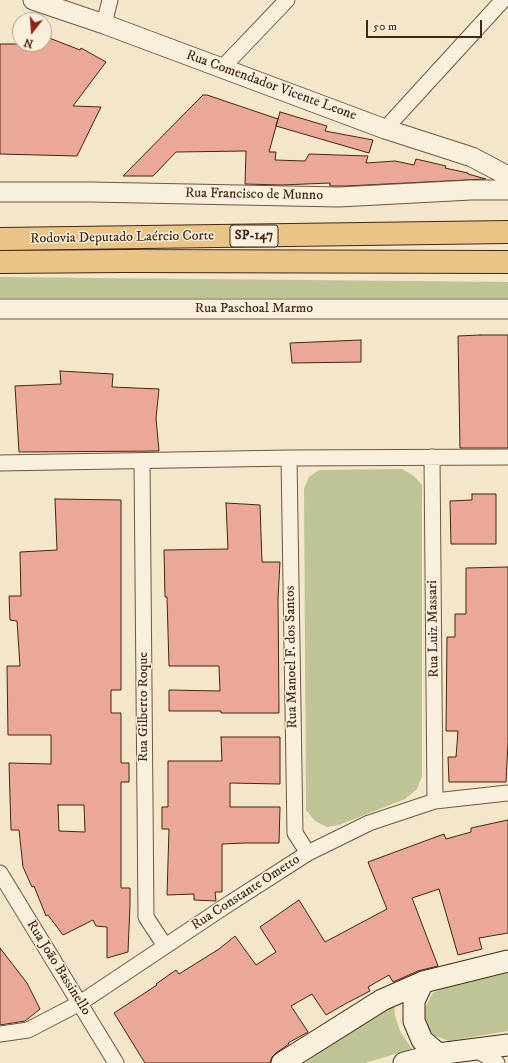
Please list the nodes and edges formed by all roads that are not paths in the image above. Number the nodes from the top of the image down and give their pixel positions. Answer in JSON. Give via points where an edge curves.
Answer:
{"nodes":[{"id":1,"x":33,"y":0,"type":"edge"},
{"id":2,"x":110,"y":0,"type":"edge"},
{"id":3,"x":287,"y":0,"type":"edge"},
{"id":4,"x":504,"y":0,"type":"edge"},
{"id":5,"x":104,"y":24,"type":"junction"},
{"id":6,"x":222,"y":68,"type":"junction"},
{"id":7,"x":385,"y":129,"type":"junction"},
{"id":8,"x":508,"y":176,"type":"edge"},
{"id":9,"x":508,"y":190,"type":"edge"},
{"id":10,"x":0,"y":192,"type":"edge"},
{"id":11,"x":508,"y":232,"type":"edge"},
{"id":12,"x":0,"y":239,"type":"edge"},
{"id":13,"x":0,"y":262,"type":"edge"},
{"id":14,"x":508,"y":262,"type":"edge"},
{"id":15,"x":0,"y":309,"type":"edge"},
{"id":16,"x":508,"y":309,"type":"edge"},
{"id":17,"x":432,"y":457,"type":"junction"},
{"id":18,"x":508,"y":457,"type":"edge"},
{"id":19,"x":289,"y":458,"type":"junction"},
{"id":20,"x":142,"y":461,"type":"junction"},
{"id":21,"x":0,"y":463,"type":"edge"},
{"id":22,"x":508,"y":793,"type":"edge"},
{"id":23,"x":435,"y":801,"type":"junction"},
{"id":24,"x":308,"y":853,"type":"junction"},
{"id":25,"x":0,"y":873,"type":"edge"},
{"id":26,"x":165,"y":946,"type":"junction"},
{"id":27,"x":508,"y":961,"type":"edge"},
{"id":28,"x":423,"y":982,"type":"junction"},
{"id":29,"x":80,"y":1003,"type":"junction"},
{"id":30,"x":0,"y":1034,"type":"edge"},
{"id":31,"x":508,"y":1046,"type":"edge"},
{"id":32,"x":474,"y":1049,"type":"junction"},
{"id":33,"x":438,"y":1054,"type":"junction"},
{"id":34,"x":116,"y":1063,"type":"edge"},
{"id":35,"x":282,"y":1063,"type":"edge"},
{"id":36,"x":404,"y":1063,"type":"edge"},
{"id":37,"x":497,"y":1063,"type":"edge"}],
"edges":[{"from":1,"to":5,"type":"street","name":"Rua Comendador Vicente Leone"},
{"from":2,"to":5,"type":"street"},
{"from":3,"to":6,"type":"street"},
{"from":4,"to":7,"type":"street"},
{"from":5,"to":6,"type":"street","name":"Rua Comendador Vicente Leone"},
{"from":6,"to":7,"type":"street","name":"Rua Comendador Vicente Leone"},
{"from":7,"to":8,"type":"street","name":"Rua Comendador Vicente Leone","via":[[472,157]]},
{"from":9,"to":10,"type":"street","name":"Rua Francisco de Munno","via":[[339,197]]},
{"from":11,"to":12,"type":"highway","name":"Rodovia Deputado Laércio Corte","number":"SP-147"},
{"from":13,"to":14,"type":"highway","name":"Rodovia Deputado Laércio Corte","number":"SP-147"},
{"from":15,"to":16,"type":"street","name":"Rua Paschoal Marmo"},
{"from":17,"to":18,"type":"street"},
{"from":17,"to":19,"type":"street"},
{"from":17,"to":23,"type":"street","name":"Rua Luiz Massari"},
{"from":19,"to":20,"type":"street"},
{"from":19,"to":24,"type":"street","name":"Rua Manoel F. dos Santos","via":[[295,833]]},
{"from":20,"to":21,"type":"street"},
{"from":20,"to":26,"type":"street","name":"Rua Gilberto Roque","via":[[146,917]]},
{"from":22,"to":23,"type":"street","name":"Rua Constante Ometto"},
{"from":23,"to":24,"type":"street","name":"Rua Constante Ometto","via":[[369,823]]},
{"from":24,"to":26,"type":"street","name":"Rua Constante Ometto"},
{"from":25,"to":29,"type":"street","name":"Rua João Bassinello"},
{"from":26,"to":29,"type":"street","name":"Rua Constante Ometto"},
{"from":27,"to":28,"type":"main road"},
{"from":28,"to":33,"type":"main road","via":[[414,1001],[414,1021],[422,1040]]},
{"from":28,"to":35,"type":"main road","via":[[382,1000]]},
{"from":29,"to":30,"type":"street","name":"Rua Constante Ometto","via":[[28,1030]]},
{"from":29,"to":34,"type":"street","name":"Rua João Bassinello"},
{"from":31,"to":32,"type":"main road"},
{"from":32,"to":33,"type":"main road"},
{"from":32,"to":37,"type":"street"},
{"from":33,"to":36,"type":"main road"}]}
